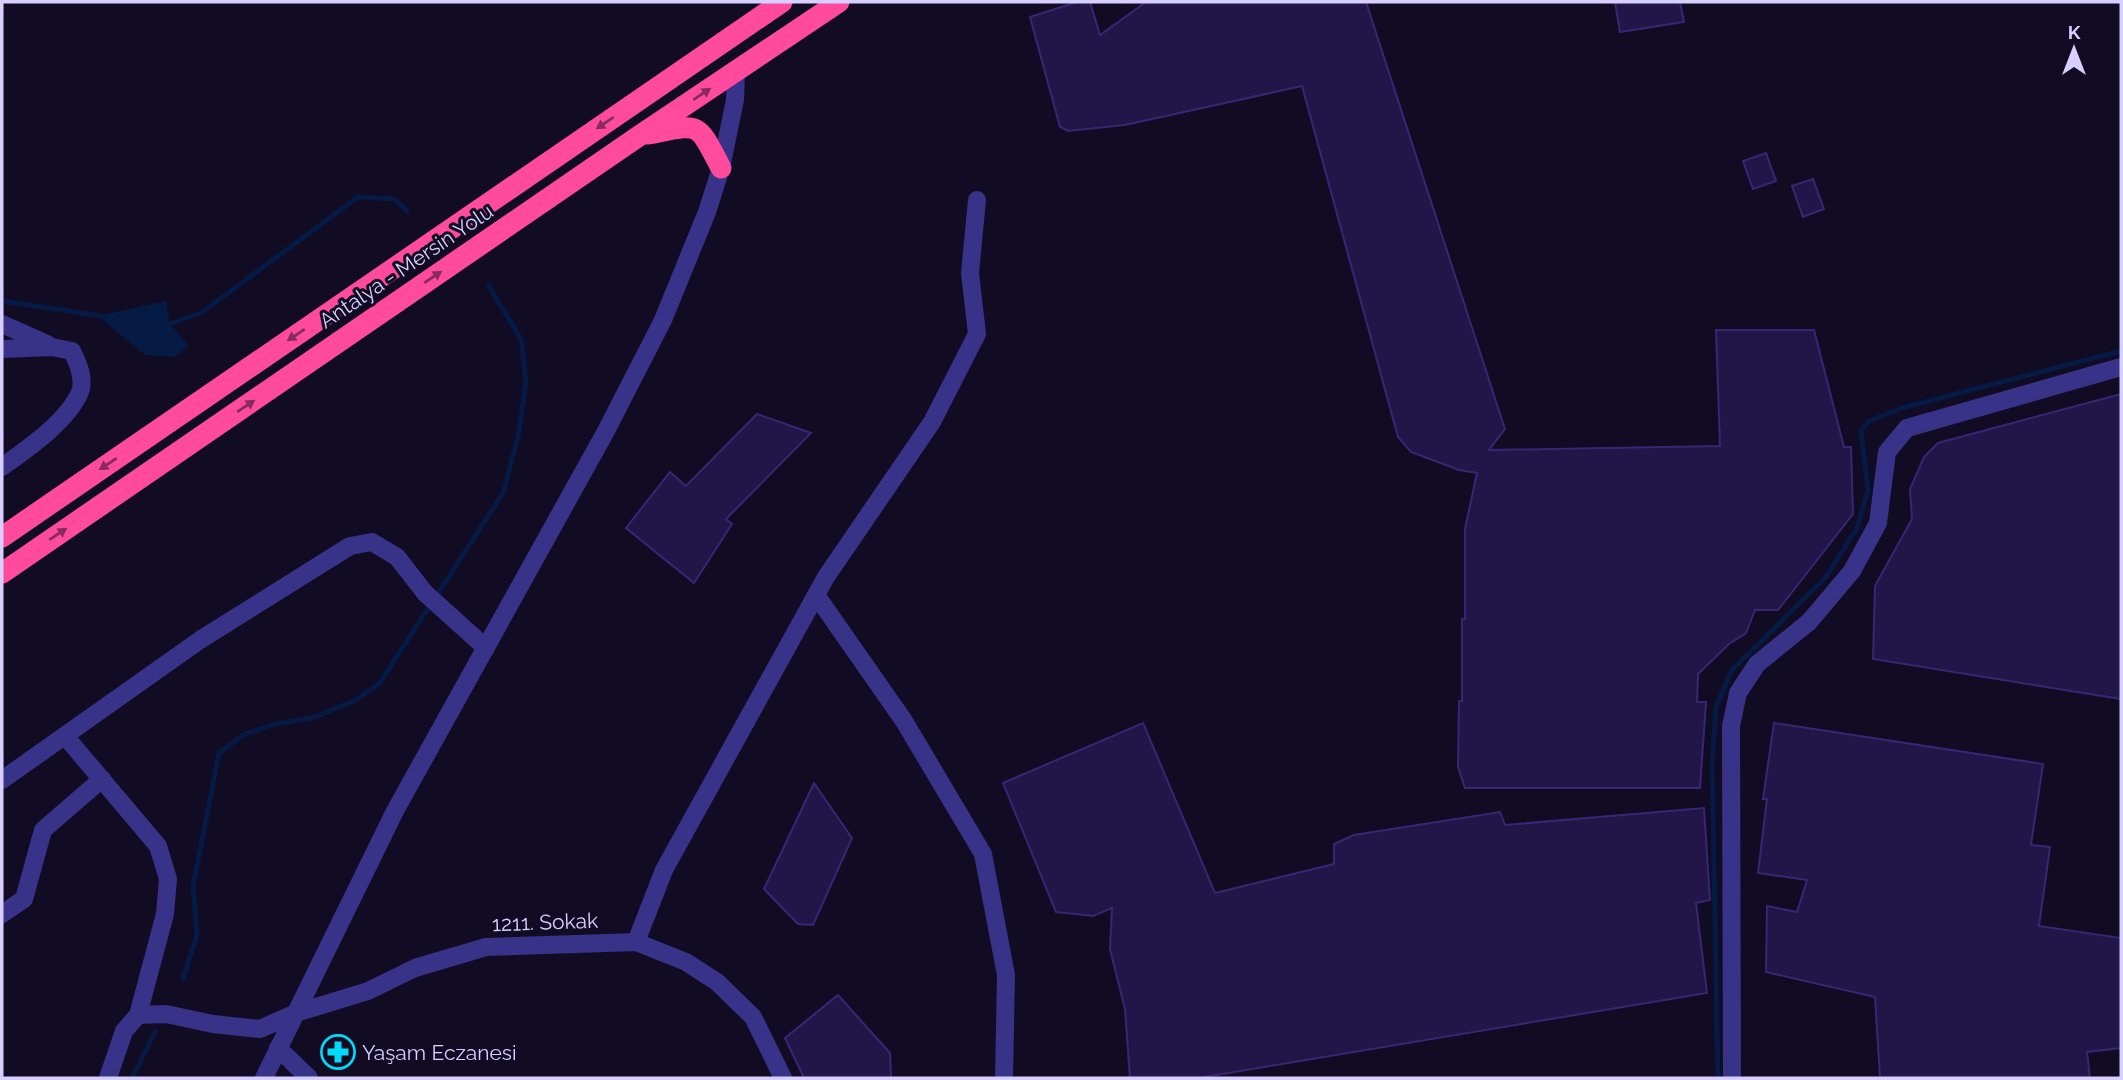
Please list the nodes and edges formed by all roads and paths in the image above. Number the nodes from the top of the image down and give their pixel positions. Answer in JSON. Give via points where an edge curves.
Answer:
{"nodes":[{"id":1,"x":782,"y":2,"type":"edge"},
{"id":2,"x":839,"y":2,"type":"edge"},
{"id":3,"x":720,"y":44,"type":"junction"},
{"id":4,"x":736,"y":71,"type":"junction"},
{"id":5,"x":639,"y":136,"type":"junction"},
{"id":6,"x":722,"y":168,"type":"junction"},
{"id":7,"x":977,"y":200,"type":"dead end"},
{"id":8,"x":2,"y":324,"type":"edge"},
{"id":9,"x":52,"y":346,"type":"junction"},
{"id":10,"x":2,"y":349,"type":"edge"},
{"id":11,"x":2121,"y":367,"type":"edge"},
{"id":12,"x":2,"y":467,"type":"edge"},
{"id":13,"x":2,"y":537,"type":"edge"},
{"id":14,"x":2,"y":573,"type":"edge"},
{"id":15,"x":816,"y":595,"type":"junction"},
{"id":16,"x":486,"y":648,"type":"junction"},
{"id":17,"x":65,"y":736,"type":"junction"},
{"id":18,"x":102,"y":779,"type":"junction"},
{"id":19,"x":2,"y":780,"type":"edge"},
{"id":20,"x":2,"y":914,"type":"edge"},
{"id":21,"x":636,"y":942,"type":"junction"},
{"id":22,"x":296,"y":1013,"type":"junction"},
{"id":23,"x":138,"y":1015,"type":"junction"},
{"id":24,"x":278,"y":1048,"type":"junction"},
{"id":25,"x":108,"y":1078,"type":"edge"},
{"id":26,"x":264,"y":1078,"type":"edge"},
{"id":27,"x":309,"y":1078,"type":"edge"},
{"id":28,"x":783,"y":1078,"type":"edge"},
{"id":29,"x":1004,"y":1078,"type":"edge"},
{"id":30,"x":1732,"y":1078,"type":"edge"}],
"edges":[{"from":1,"to":3,"type":"highway","name":"Antalya - Mersin Yolu"},
{"from":2,"to":4,"type":"highway","name":"Antalya - Mersin Yolu"},
{"from":3,"to":4,"type":"highway"},
{"from":3,"to":13,"type":"highway","name":"Antalya - Mersin Yolu","one_way":true},
{"from":5,"to":4,"type":"highway","name":"Antalya - Mersin Yolu","one_way":true},
{"from":4,"to":6,"type":"street"},
{"from":5,"to":6,"type":"highway","via":[[696,129]]},
{"from":14,"to":5,"type":"highway","name":"Antalya - Mersin Yolu","one_way":true},
{"from":6,"to":16,"type":"street","via":[[663,320]]},
{"from":7,"to":15,"type":"street","via":[[970,273],[977,334],[932,422]]},
{"from":8,"to":9,"type":"street"},
{"from":9,"to":10,"type":"street"},
{"from":9,"to":12,"type":"street","via":[[72,351],[80,367],[80,391],[54,427]]},
{"from":11,"to":30,"type":"street","via":[[1907,428],[1887,452],[1878,523],[1852,571],[1809,622],[1757,664],[1738,693],[1731,726]]},
{"from":15,"to":21,"type":"street","via":[[664,870]]},
{"from":15,"to":29,"type":"street","via":[[904,721],[983,854],[1006,975]]},
{"from":16,"to":17,"type":"street","via":[[425,593],[397,557],[372,542],[350,546],[200,640]]},
{"from":16,"to":22,"type":"street","via":[[395,811]]},
{"from":17,"to":18,"type":"street"},
{"from":17,"to":19,"type":"street"},
{"from":18,"to":20,"type":"street","via":[[43,830],[24,899]]},
{"from":18,"to":23,"type":"street","via":[[158,846],[168,879],[165,914]]},
{"from":21,"to":22,"type":"street","name":"1211. Sokak","via":[[486,947]]},
{"from":21,"to":28,"type":"street","name":"1211. Sokak","via":[[686,962],[717,982],[752,1017]]},
{"from":22,"to":23,"type":"street","name":"1211. Sokak","via":[[260,1030],[166,1014]]},
{"from":22,"to":24,"type":"street"},
{"from":23,"to":25,"type":"street","via":[[124,1031]]},
{"from":24,"to":26,"type":"street"},
{"from":24,"to":27,"type":"street"}]}
